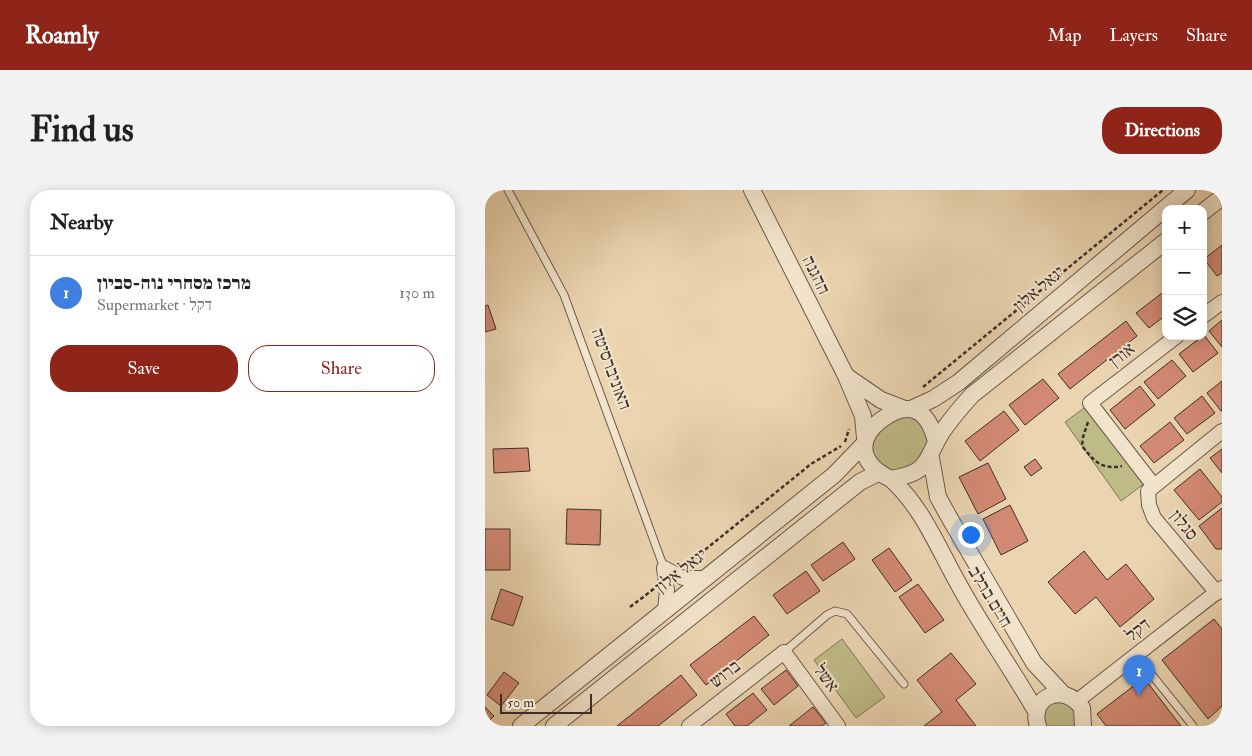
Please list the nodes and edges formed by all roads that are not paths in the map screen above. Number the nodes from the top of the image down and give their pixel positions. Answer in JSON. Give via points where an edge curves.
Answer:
{"nodes":[{"id":1,"x":508,"y":190,"type":"edge"},
{"id":2,"x":752,"y":190,"type":"edge"},
{"id":3,"x":1187,"y":190,"type":"edge"},
{"id":4,"x":1222,"y":197,"type":"edge"},
{"id":5,"x":1207,"y":209,"type":"edge"},
{"id":6,"x":1162,"y":244,"type":"edge"},
{"id":7,"x":1222,"y":302,"type":"edge"},
{"id":8,"x":1207,"y":313,"type":"edge"},
{"id":9,"x":1172,"y":340,"type":"edge"},
{"id":10,"x":846,"y":376,"type":"junction"},
{"id":11,"x":907,"y":408,"type":"junction"},
{"id":12,"x":1222,"y":431,"type":"edge"},
{"id":13,"x":864,"y":441,"type":"junction"},
{"id":14,"x":936,"y":442,"type":"junction"},
{"id":15,"x":931,"y":458,"type":"junction"},
{"id":16,"x":885,"y":476,"type":"junction"},
{"id":17,"x":1154,"y":486,"type":"junction"},
{"id":18,"x":664,"y":568,"type":"junction"},
{"id":19,"x":705,"y":578,"type":"junction"},
{"id":20,"x":1219,"y":590,"type":"edge"},
{"id":21,"x":665,"y":610,"type":"junction"},
{"id":22,"x":784,"y":652,"type":"junction"},
{"id":23,"x":1136,"y":655,"type":"junction"},
{"id":24,"x":904,"y":684,"type":"dead end"},
{"id":25,"x":1063,"y":694,"type":"junction"},
{"id":26,"x":1077,"y":701,"type":"junction"},
{"id":27,"x":1036,"y":722,"type":"edge"},
{"id":28,"x":521,"y":726,"type":"edge"},
{"id":29,"x":554,"y":726,"type":"edge"},
{"id":30,"x":689,"y":726,"type":"edge"},
{"id":31,"x":838,"y":726,"type":"edge"},
{"id":32,"x":1083,"y":726,"type":"edge"},
{"id":33,"x":1193,"y":726,"type":"edge"}],
"edges":[{"from":1,"to":18,"type":"lane","name":"האוניברסיטה","via":[[564,295]]},
{"from":2,"to":10,"type":"street","name":"ההגנה"},
{"from":3,"to":11,"type":"street","name":"יגאל אלון","via":[[959,382],[933,400]]},
{"from":4,"to":5,"type":"street"},
{"from":6,"to":14,"type":"street","via":[[971,395]]},
{"from":7,"to":8,"type":"street"},
{"from":9,"to":17,"type":"street","name":"אורן","via":[[1093,407]]},
{"from":10,"to":11,"type":"street","name":"ההגנה","via":[[881,400]]},
{"from":10,"to":13,"type":"street","name":"ההגנה","via":[[863,416]]},
{"from":11,"to":13,"type":"street","via":[[895,410],[877,423]]},
{"from":11,"to":14,"type":"street","via":[[927,420],[933,428]]},
{"from":12,"to":17,"type":"street"},
{"from":13,"to":16,"type":"street","via":[[867,460]]},
{"from":13,"to":19,"type":"street","name":"יגאל אלון","via":[[834,474]]},
{"from":14,"to":15,"type":"street"},
{"from":15,"to":16,"type":"street","via":[[915,473]]},
{"from":15,"to":25,"type":"street","name":"חיים ברלב","via":[[937,497],[1034,663]]},
{"from":16,"to":27,"type":"street","name":"חיים ברלב","via":[[907,493],[921,515]]},
{"from":16,"to":29,"type":"street","via":[[853,488]]},
{"from":17,"to":20,"type":"street","name":"סגלון","via":[[1149,491],[1149,505],[1154,518]]},
{"from":18,"to":19,"type":"street","via":[[683,578]]},
{"from":18,"to":21,"type":"street","name":"האוניברסיטה","via":[[667,582]]},
{"from":19,"to":21,"type":"street","name":"יגאל אלון"},
{"from":20,"to":23,"type":"street","name":"דקל"},
{"from":21,"to":28,"type":"street","name":"יגאל אלון"},
{"from":22,"to":24,"type":"lane","via":[[827,615],[835,611],[847,614]]},
{"from":22,"to":30,"type":"street","name":"ברוש"},
{"from":22,"to":31,"type":"street","name":"אשל"},
{"from":23,"to":26,"type":"street","name":"דקל"},
{"from":23,"to":33,"type":"lane"},
{"from":25,"to":26,"type":"street"},
{"from":25,"to":27,"type":"street","via":[[1048,697],[1042,702]]},
{"from":26,"to":32,"type":"street","via":[[1084,716]]}]}
